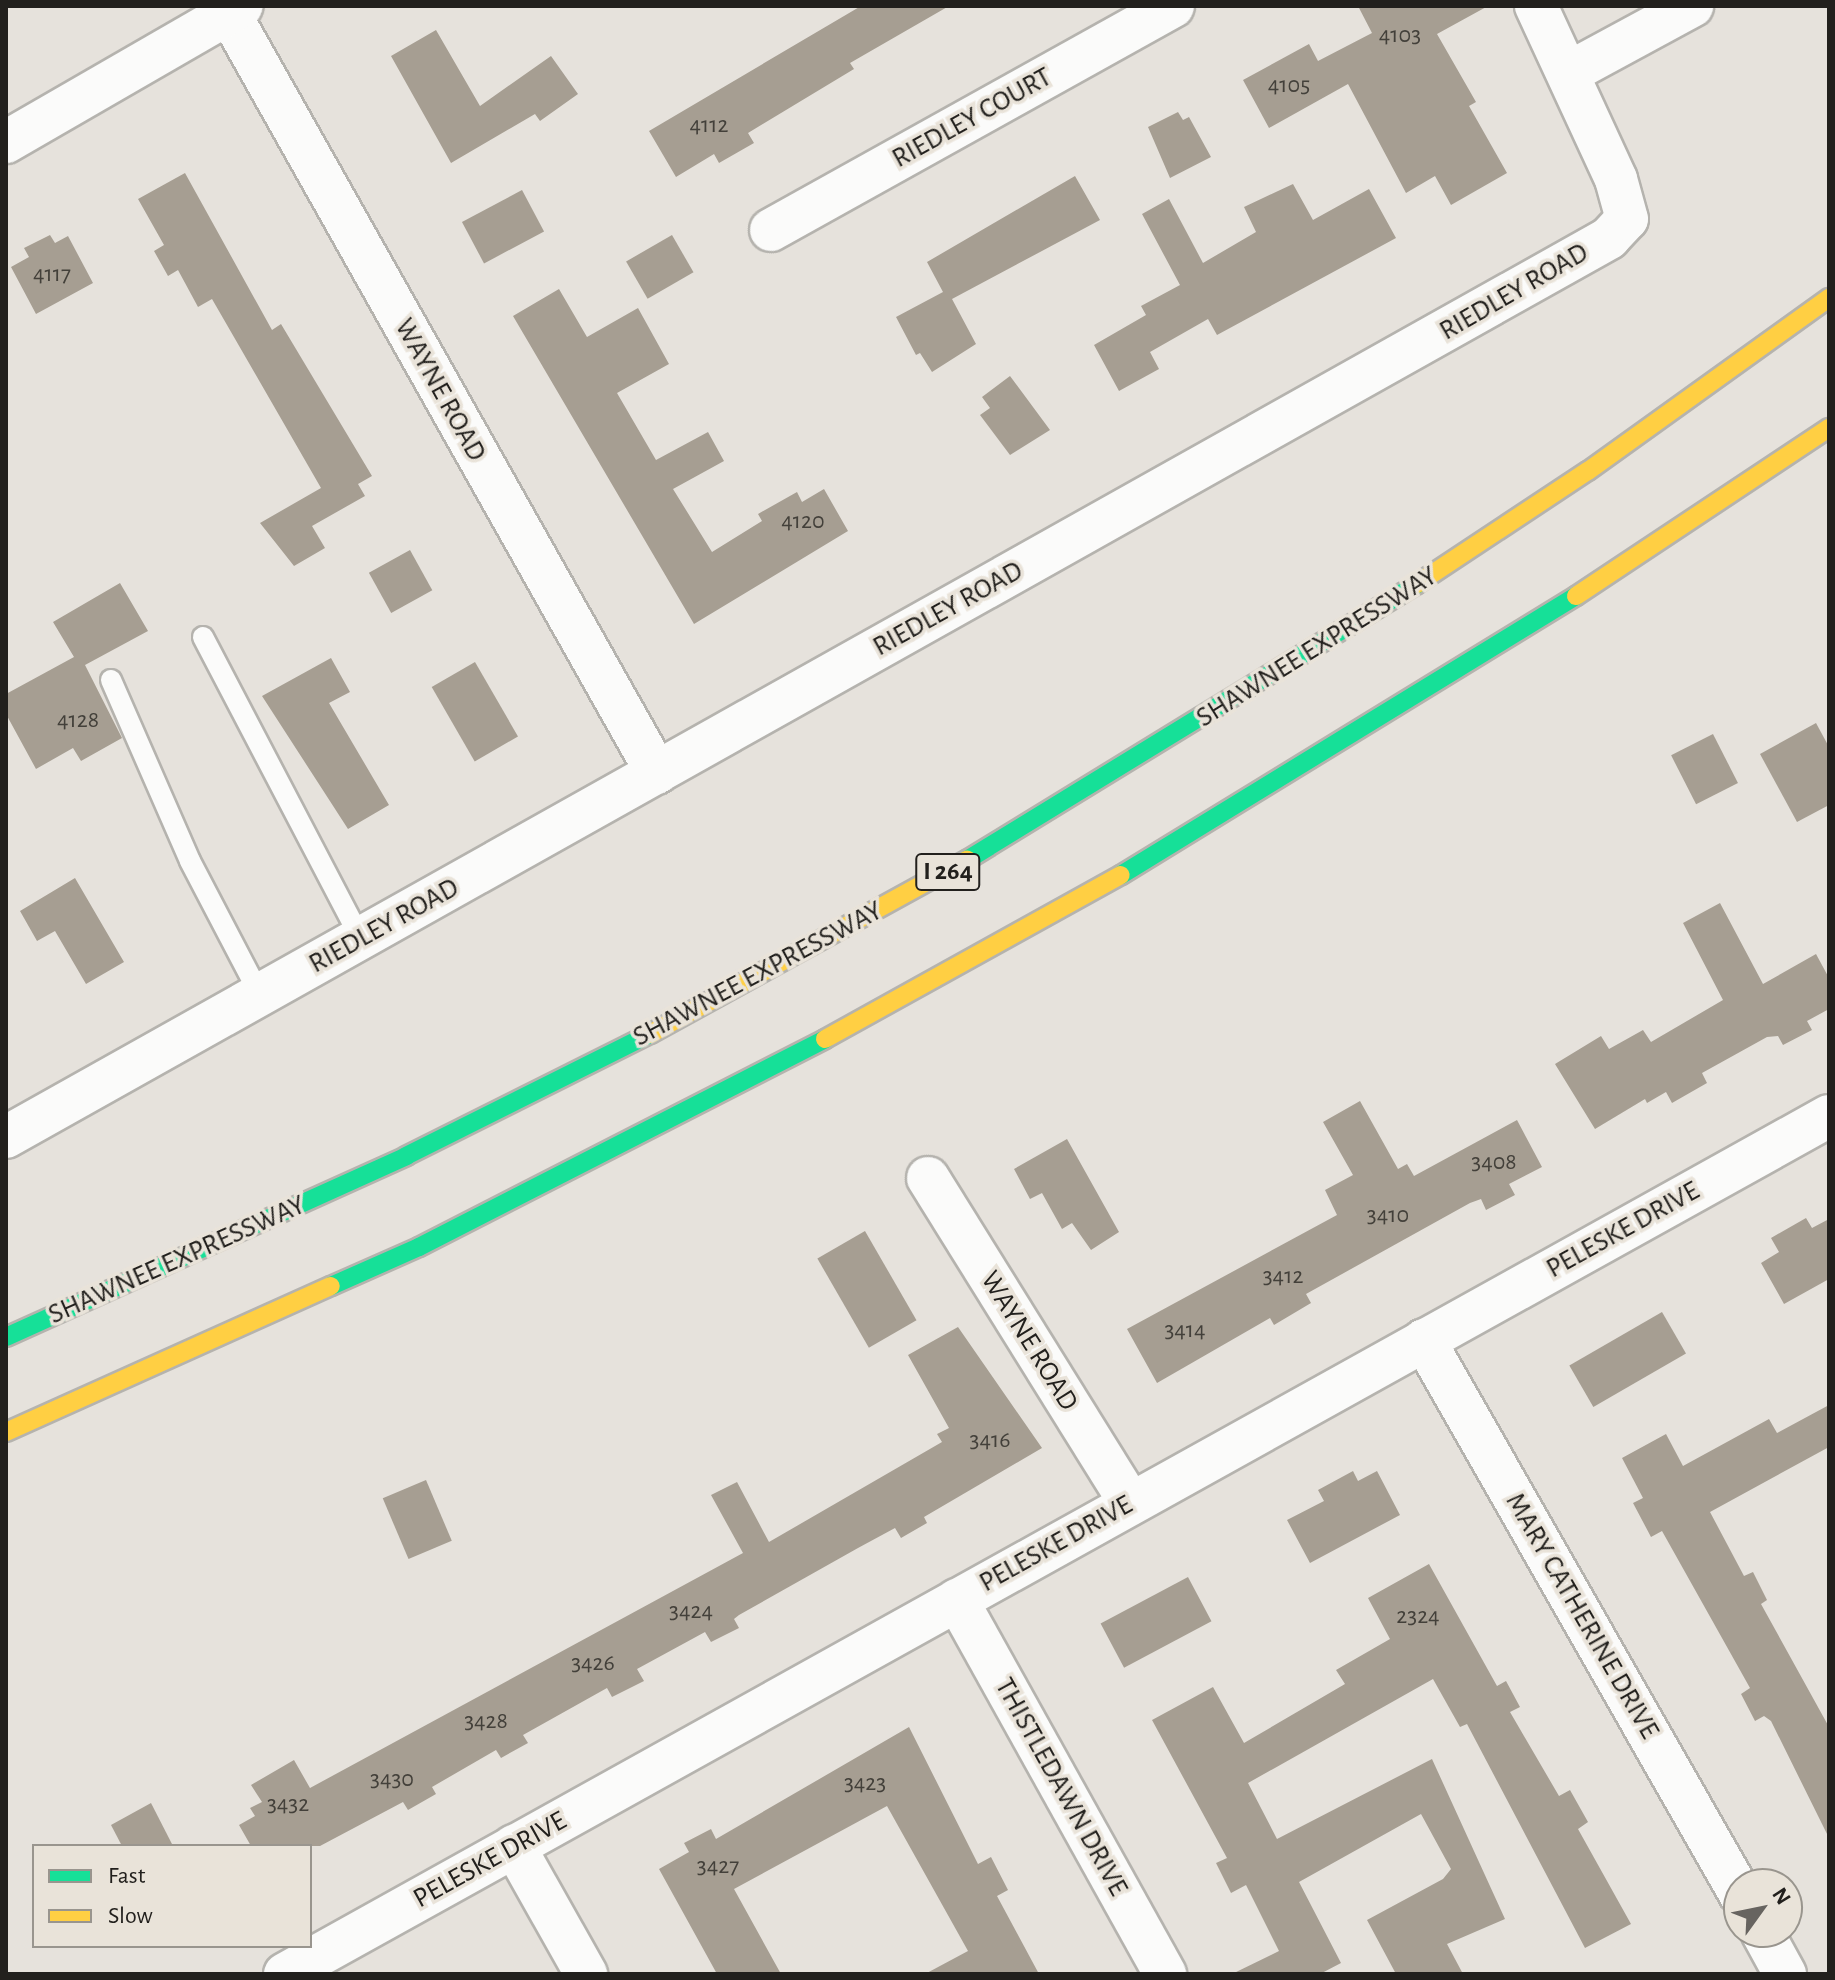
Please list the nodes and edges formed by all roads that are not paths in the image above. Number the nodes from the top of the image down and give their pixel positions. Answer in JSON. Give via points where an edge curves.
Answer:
{"nodes":[{"id":1,"x":1173,"y":6,"type":"edge"},
{"id":2,"x":1536,"y":6,"type":"edge"},
{"id":3,"x":1692,"y":6,"type":"edge"},
{"id":4,"x":232,"y":9,"type":"edge"},
{"id":5,"x":1570,"y":72,"type":"junction"},
{"id":6,"x":6,"y":142,"type":"edge"},
{"id":7,"x":771,"y":230,"type":"dead end"},
{"id":8,"x":1829,"y":298,"type":"edge"},
{"id":9,"x":1829,"y":428,"type":"edge"},
{"id":10,"x":203,"y":637,"type":"dead end"},
{"id":11,"x":111,"y":680,"type":"dead end"},
{"id":12,"x":657,"y":773,"type":"junction"},
{"id":13,"x":361,"y":939,"type":"junction"},
{"id":14,"x":260,"y":995,"type":"junction"},
{"id":15,"x":1829,"y":1116,"type":"edge"},
{"id":16,"x":6,"y":1137,"type":"edge"},
{"id":17,"x":928,"y":1178,"type":"dead end"},
{"id":18,"x":6,"y":1337,"type":"edge"},
{"id":19,"x":1424,"y":1340,"type":"junction"},
{"id":20,"x":6,"y":1432,"type":"edge"},
{"id":21,"x":1130,"y":1503,"type":"junction"},
{"id":22,"x":957,"y":1600,"type":"junction"},
{"id":23,"x":514,"y":1846,"type":"junction"},
{"id":24,"x":1725,"y":1868,"type":"edge"},
{"id":25,"x":1771,"y":1948,"type":"edge"},
{"id":26,"x":285,"y":1974,"type":"edge"},
{"id":27,"x":586,"y":1974,"type":"edge"},
{"id":28,"x":1165,"y":1974,"type":"edge"},
{"id":29,"x":1785,"y":1974,"type":"edge"}],
"edges":[{"from":1,"to":7,"type":"street","name":"RIEDLEY COURT"},
{"from":2,"to":5,"type":"street"},
{"from":3,"to":5,"type":"street"},
{"from":4,"to":6,"type":"street"},
{"from":4,"to":12,"type":"street","name":"WAYNE ROAD"},
{"from":5,"to":12,"type":"street","name":"RIEDLEY ROAD","via":[[1625,208],[1627,219],[1609,238]]},
{"from":8,"to":18,"type":"highway","name":"SHAWNEE EXPRESSWAY","number":"I 264","via":[[1588,471],[1386,605],[1133,764],[929,883],[687,1015],[406,1156]]},
{"from":9,"to":20,"type":"highway","via":[[1521,633],[1211,824],[919,991],[419,1247]]},
{"from":10,"to":13,"type":"lane"},
{"from":11,"to":14,"type":"lane","via":[[190,861]]},
{"from":12,"to":13,"type":"street","name":"RIEDLEY ROAD"},
{"from":13,"to":14,"type":"street","name":"RIEDLEY ROAD"},
{"from":14,"to":16,"type":"street","name":"RIEDLEY ROAD"},
{"from":15,"to":19,"type":"street","name":"PELESKE DRIVE"},
{"from":17,"to":21,"type":"street","name":"WAYNE ROAD"},
{"from":19,"to":21,"type":"street","name":"PELESKE DRIVE"},
{"from":19,"to":24,"type":"street","name":"MARY CATHERINE DRIVE"},
{"from":21,"to":22,"type":"street","name":"PELESKE DRIVE"},
{"from":22,"to":23,"type":"street","name":"PELESKE DRIVE"},
{"from":22,"to":28,"type":"street","name":"THISTLEDAWN DRIVE"},
{"from":23,"to":26,"type":"street","name":"PELESKE DRIVE"},
{"from":23,"to":27,"type":"street"},
{"from":25,"to":29,"type":"street"}]}
